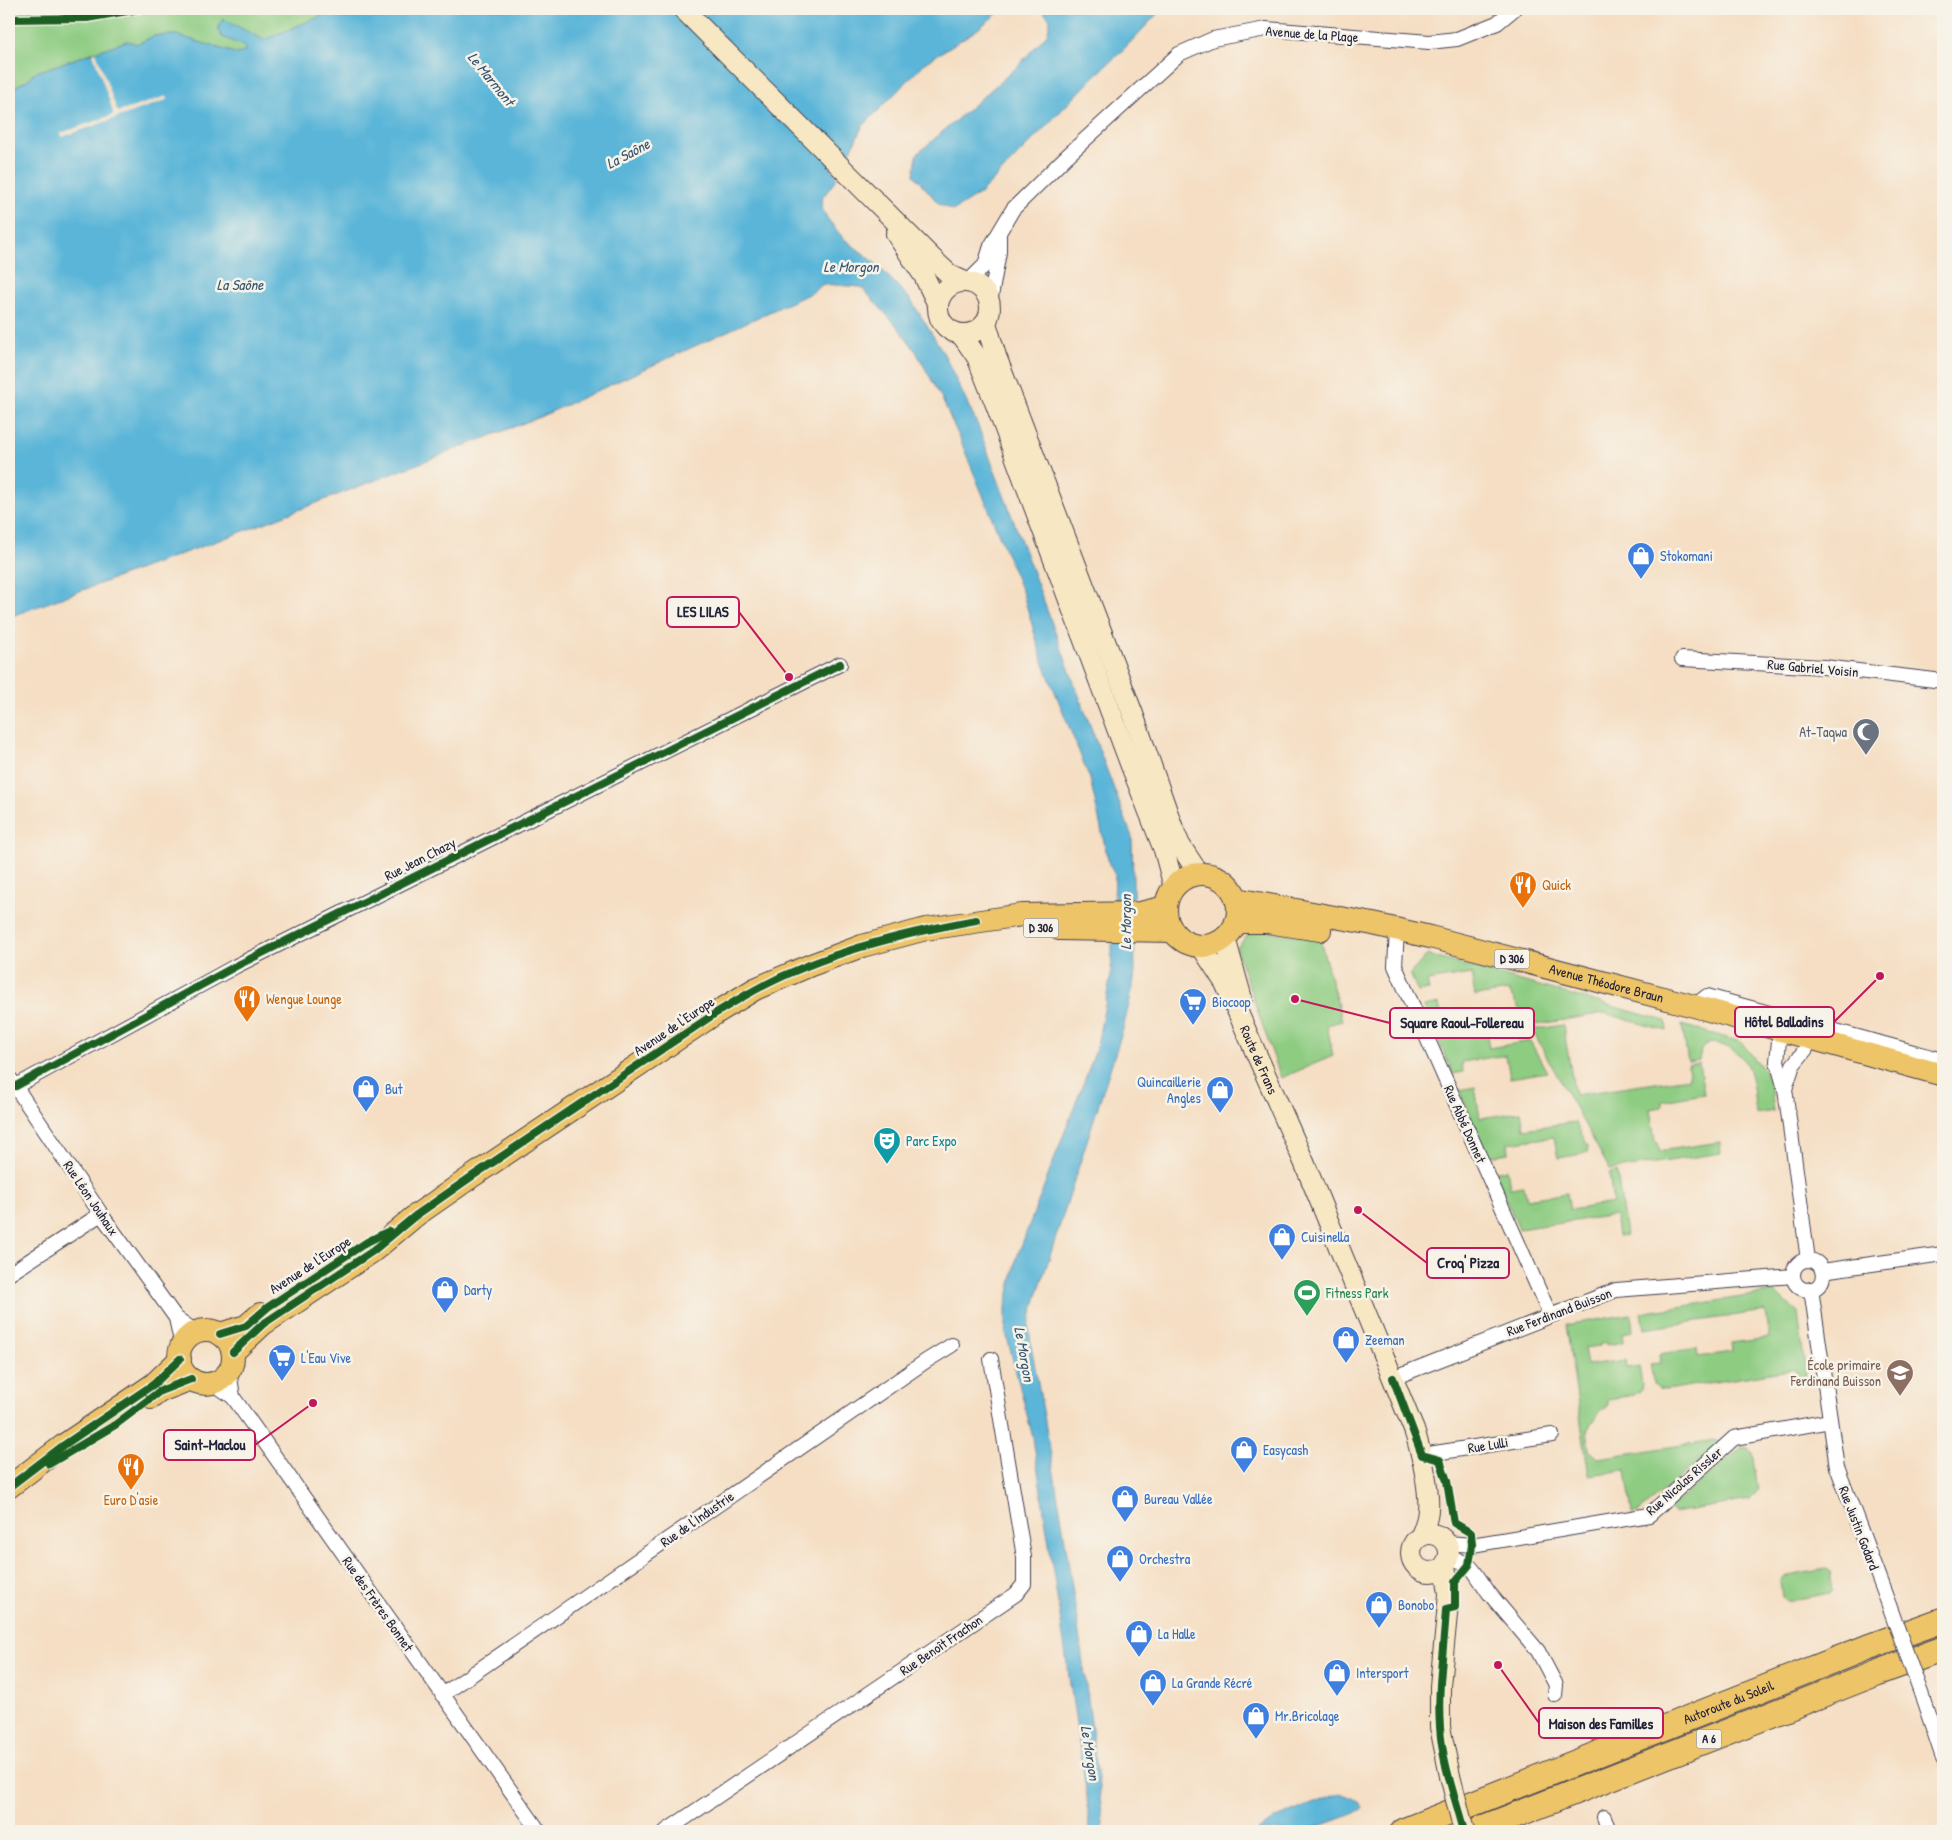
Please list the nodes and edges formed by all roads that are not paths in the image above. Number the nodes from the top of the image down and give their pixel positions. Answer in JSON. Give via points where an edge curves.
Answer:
{"nodes":[{"id":1,"x":683,"y":9,"type":"edge"},
{"id":2,"x":1514,"y":9,"type":"edge"},
{"id":3,"x":866,"y":192,"type":"junction"},
{"id":4,"x":1000,"y":231,"type":"junction"},
{"id":5,"x":966,"y":281,"type":"junction"},
{"id":6,"x":990,"y":302,"type":"junction"},
{"id":7,"x":938,"y":305,"type":"junction"},
{"id":8,"x":986,"y":323,"type":"junction"},
{"id":9,"x":961,"y":334,"type":"junction"},
{"id":10,"x":1682,"y":659,"type":"dead end"},
{"id":11,"x":840,"y":664,"type":"dead end"},
{"id":12,"x":1943,"y":681,"type":"edge"},
{"id":13,"x":1199,"y":874,"type":"junction"},
{"id":14,"x":1174,"y":887,"type":"junction"},
{"id":15,"x":1236,"y":899,"type":"junction"},
{"id":16,"x":1166,"y":907,"type":"junction"},
{"id":17,"x":1142,"y":922,"type":"junction"},
{"id":18,"x":1231,"y":930,"type":"junction"},
{"id":19,"x":1173,"y":931,"type":"junction"},
{"id":20,"x":1396,"y":935,"type":"junction"},
{"id":21,"x":1201,"y":946,"type":"junction"},
{"id":22,"x":1785,"y":1030,"type":"junction"},
{"id":23,"x":1806,"y":1049,"type":"junction"},
{"id":24,"x":1943,"y":1060,"type":"edge"},
{"id":25,"x":1943,"y":1075,"type":"edge"},
{"id":26,"x":12,"y":1082,"type":"edge"},
{"id":27,"x":1269,"y":1086,"type":"junction"},
{"id":28,"x":1785,"y":1089,"type":"junction"},
{"id":29,"x":1943,"y":1089,"type":"edge"},
{"id":30,"x":101,"y":1214,"type":"junction"},
{"id":31,"x":415,"y":1216,"type":"junction"},
{"id":32,"x":1943,"y":1254,"type":"edge"},
{"id":33,"x":1808,"y":1260,"type":"junction"},
{"id":34,"x":1822,"y":1271,"type":"junction"},
{"id":35,"x":9,"y":1274,"type":"edge"},
{"id":36,"x":1793,"y":1276,"type":"junction"},
{"id":37,"x":1811,"y":1289,"type":"junction"},
{"id":38,"x":1550,"y":1315,"type":"junction"},
{"id":39,"x":176,"y":1318,"type":"junction"},
{"id":40,"x":220,"y":1334,"type":"junction"},
{"id":41,"x":952,"y":1345,"type":"dead end"},
{"id":42,"x":186,"y":1346,"type":"junction"},
{"id":43,"x":991,"y":1359,"type":"dead end"},
{"id":44,"x":225,"y":1369,"type":"junction"},
{"id":45,"x":1393,"y":1378,"type":"junction"},
{"id":46,"x":190,"y":1379,"type":"junction"},
{"id":47,"x":233,"y":1397,"type":"junction"},
{"id":48,"x":1830,"y":1421,"type":"junction"},
{"id":49,"x":1552,"y":1435,"type":"dead end"},
{"id":50,"x":1422,"y":1455,"type":"junction"},
{"id":51,"x":14,"y":1484,"type":"edge"},
{"id":52,"x":1421,"y":1536,"type":"junction"},
{"id":53,"x":1446,"y":1550,"type":"junction"},
{"id":54,"x":1424,"y":1571,"type":"junction"},
{"id":55,"x":1446,"y":1609,"type":"junction"},
{"id":56,"x":1943,"y":1620,"type":"edge"},
{"id":57,"x":1943,"y":1649,"type":"edge"},
{"id":58,"x":442,"y":1695,"type":"junction"},
{"id":59,"x":1555,"y":1695,"type":"dead end"},
{"id":60,"x":1943,"y":1758,"type":"edge"},
{"id":61,"x":1604,"y":1817,"type":"dead end"},
{"id":62,"x":539,"y":1831,"type":"edge"},
{"id":63,"x":666,"y":1831,"type":"edge"},
{"id":64,"x":1404,"y":1831,"type":"edge"},
{"id":65,"x":1464,"y":1831,"type":"edge"},
{"id":66,"x":1475,"y":1831,"type":"edge"},
{"id":67,"x":1609,"y":1831,"type":"edge"}],
"edges":[{"from":1,"to":3,"type":"main road"},
{"from":2,"to":4,"type":"street","name":"Avenue de la Plage","via":[[1497,23],[1457,40],[1429,42],[1266,29],[1213,39],[1178,54],[1013,209]]},
{"from":3,"to":5,"type":"main road","via":[[950,275]]},
{"from":3,"to":7,"type":"main road","via":[[924,276]]},
{"from":4,"to":5,"type":"street","name":"Avenue de la Plage","via":[[985,265]]},
{"from":4,"to":6,"type":"street","name":"Avenue de la Plage"},
{"from":5,"to":6,"type":"main road","via":[[983,288]]},
{"from":5,"to":7,"type":"main road","via":[[949,286]]},
{"from":6,"to":8,"type":"main road","via":[[990,316]]},
{"from":7,"to":9,"type":"main road","via":[[941,321]]},
{"from":8,"to":9,"type":"main road","via":[[975,332]]},
{"from":8,"to":13,"type":"main road","via":[[1174,831]]},
{"from":9,"to":14,"type":"main road","via":[[977,356],[1164,850]]},
{"from":10,"to":12,"type":"street","name":"Rue Gabriel Voisin","via":[[1824,668]]},
{"from":11,"to":26,"type":"street","name":"Rue Jean Chazy","via":[[236,966]]},
{"from":13,"to":14,"type":"main road","via":[[1187,877]]},
{"from":13,"to":15,"type":"main road","via":[[1222,880]]},
{"from":14,"to":16,"type":"main road"},
{"from":15,"to":18,"type":"main road","via":[[1238,906]]},
{"from":15,"to":20,"type":"main road","name":"Avenue Théodore Braun","number":"D 306"},
{"from":16,"to":17,"type":"main road","name":"Avenue de l'Europe","number":"D 306"},
{"from":16,"to":19,"type":"main road"},
{"from":17,"to":19,"type":"main road","name":"Avenue de l'Europe","number":"D 306"},
{"from":17,"to":31,"type":"main road","name":"Avenue de l'Europe","number":"D 306","via":[[1025,927],[976,920],[862,946],[811,965],[755,989],[700,1023]]},
{"from":18,"to":20,"type":"main road","name":"Avenue Théodore Braun","number":"D 306","via":[[1267,922]]},
{"from":18,"to":21,"type":"main road","via":[[1214,944]]},
{"from":18,"to":27,"type":"main road","name":"Route de Frans"},
{"from":19,"to":21,"type":"main road","via":[[1185,942]]},
{"from":20,"to":22,"type":"main road","name":"Avenue Théodore Braun","number":"D 306"},
{"from":20,"to":22,"type":"main road","name":"Avenue Théodore Braun","number":"D 306"},
{"from":20,"to":38,"type":"street","name":"Rue Abbé Donnet","via":[[1395,966]]},
{"from":21,"to":27,"type":"main road","name":"Route de Frans","via":[[1225,982]]},
{"from":22,"to":23,"type":"main road","name":"Avenue Théodore Braun","number":"D 306"},
{"from":22,"to":24,"type":"street"},
{"from":22,"to":25,"type":"main road","name":"Avenue Théodore Braun","number":"D 306"},
{"from":22,"to":28,"type":"street","via":[[1777,1061]]},
{"from":23,"to":28,"type":"street","via":[[1793,1065]]},
{"from":23,"to":29,"type":"main road","name":"Avenue Théodore Braun","number":"D 306"},
{"from":26,"to":30,"type":"street","name":"Rue Léon Jouhaux"},
{"from":27,"to":45,"type":"main road","via":[[1304,1162]]},
{"from":28,"to":33,"type":"street"},
{"from":30,"to":35,"type":"street"},
{"from":30,"to":39,"type":"street","name":"Rue Léon Jouhaux"},
{"from":31,"to":40,"type":"main road","name":"Avenue de l'Europe","number":"D 306","via":[[367,1242],[268,1307],[246,1326]]},
{"from":31,"to":44,"type":"main road","name":"Avenue de l'Europe","number":"D 306","via":[[373,1251],[263,1324]]},
{"from":32,"to":34,"type":"street"},
{"from":33,"to":34,"type":"street","via":[[1817,1263]]},
{"from":33,"to":36,"type":"street","via":[[1795,1267]]},
{"from":34,"to":37,"type":"street","via":[[1819,1284]]},
{"from":36,"to":37,"type":"street","via":[[1798,1285]]},
{"from":36,"to":38,"type":"street","name":"Rue Ferdinand Buisson","via":[[1616,1290]]},
{"from":37,"to":48,"type":"street","name":"Rue Justin Godard"},
{"from":38,"to":45,"type":"street","name":"Rue Ferdinand Buisson"},
{"from":39,"to":42,"type":"street","name":"Rue Léon Jouhaux"},
{"from":39,"to":42,"type":"street","name":"Rue Léon Jouhaux"},
{"from":40,"to":42,"type":"main road","via":[[212,1331]]},
{"from":40,"to":44,"type":"main road","via":[[228,1342]]},
{"from":41,"to":58,"type":"street","name":"Rue de l'Industrie"},
{"from":42,"to":46,"type":"main road","via":[[183,1370]]},
{"from":42,"to":51,"type":"main road","via":[[154,1384],[64,1445]]},
{"from":43,"to":63,"type":"street","name":"Rue Benoît Frachon","via":[[1024,1557],[1024,1584],[1016,1594]]},
{"from":44,"to":46,"type":"main road","via":[[198,1383]]},
{"from":44,"to":47,"type":"street"},
{"from":44,"to":47,"type":"street","name":"Rue des Frères Bonnet"},
{"from":45,"to":50,"type":"main road"},
{"from":46,"to":51,"type":"main road","via":[[160,1391],[107,1430]]},
{"from":47,"to":58,"type":"street","name":"Rue des Frères Bonnet"},
{"from":48,"to":53,"type":"street","name":"Rue Nicolas Rissler","via":[[1734,1438],[1649,1515]]},
{"from":48,"to":60,"type":"street","name":"Rue Justin Godard","bridge":true,"via":[[1837,1467]]},
{"from":49,"to":50,"type":"street","name":"Rue Lulli"},
{"from":50,"to":52,"type":"main road","via":[[1428,1515]]},
{"from":50,"to":53,"type":"main road","via":[[1432,1468],[1438,1491]]},
{"from":52,"to":53,"type":"main road","via":[[1431,1534]]},
{"from":52,"to":54,"type":"main road","via":[[1413,1544],[1411,1555],[1415,1565]]},
{"from":53,"to":54,"type":"main road","via":[[1436,1572]]},
{"from":53,"to":55,"type":"main road","via":[[1449,1594]]},
{"from":53,"to":59,"type":"street","via":[[1469,1565],[1538,1651],[1556,1685]]},
{"from":54,"to":55,"type":"main road"},
{"from":55,"to":65,"type":"main road","bridge":true,"via":[[1440,1726]]},
{"from":56,"to":64,"type":"highway","name":"Autoroute du Soleil","number":"A 6"},
{"from":57,"to":66,"type":"highway","name":"Autoroute du Soleil","number":"A 6"},
{"from":58,"to":62,"type":"street","name":"Rue des Frères Bonnet"},
{"from":61,"to":67,"type":"street"}]}
